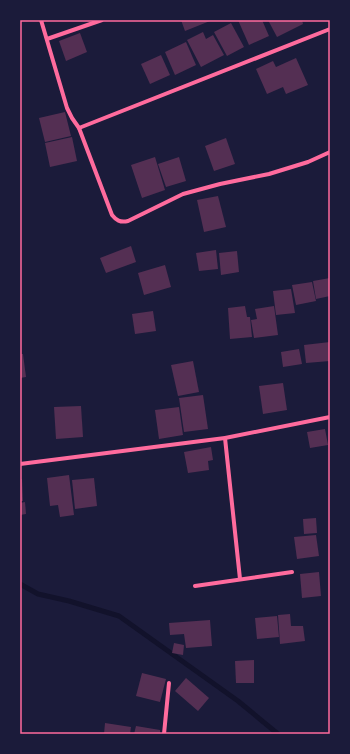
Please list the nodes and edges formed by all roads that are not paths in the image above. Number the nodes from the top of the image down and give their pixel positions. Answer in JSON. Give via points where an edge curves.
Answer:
{"nodes":[{"id":1,"x":41,"y":20,"type":"edge"},
{"id":2,"x":102,"y":20,"type":"edge"},
{"id":3,"x":330,"y":29,"type":"edge"},
{"id":4,"x":47,"y":39,"type":"junction"},
{"id":5,"x":79,"y":128,"type":"junction"},
{"id":6,"x":330,"y":152,"type":"edge"},
{"id":7,"x":330,"y":417,"type":"edge"},
{"id":8,"x":225,"y":438,"type":"junction"},
{"id":9,"x":20,"y":464,"type":"edge"},
{"id":10,"x":292,"y":572,"type":"dead end"},
{"id":11,"x":240,"y":580,"type":"junction"},
{"id":12,"x":195,"y":586,"type":"dead end"},
{"id":13,"x":168,"y":683,"type":"dead end"},
{"id":14,"x":164,"y":734,"type":"edge"}],
"edges":[{"from":1,"to":4,"type":"street"},
{"from":2,"to":4,"type":"street"},
{"from":3,"to":5,"type":"street"},
{"from":4,"to":5,"type":"street","via":[[67,108]]},
{"from":5,"to":6,"type":"street","via":[[112,215],[124,222],[183,194],[269,174]]},
{"from":7,"to":8,"type":"street"},
{"from":8,"to":9,"type":"street"},
{"from":8,"to":11,"type":"street"},
{"from":10,"to":11,"type":"street"},
{"from":11,"to":12,"type":"street"},
{"from":13,"to":14,"type":"street"}]}
